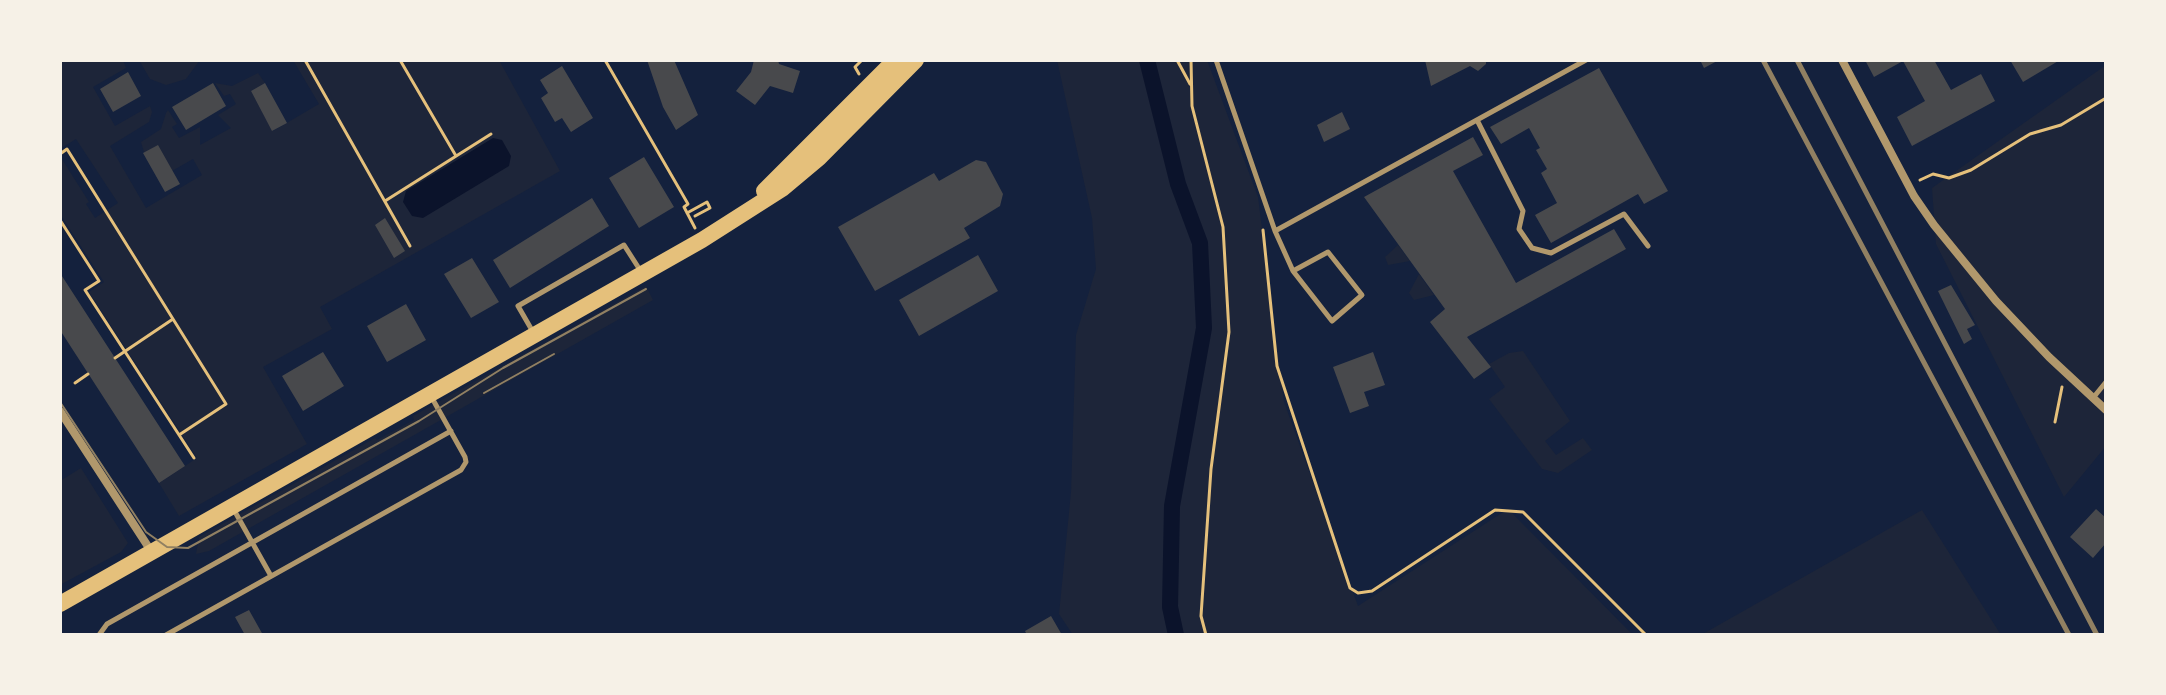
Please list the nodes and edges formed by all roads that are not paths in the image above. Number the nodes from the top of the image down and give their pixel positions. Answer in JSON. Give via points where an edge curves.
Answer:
{"nodes":[{"id":1,"x":895,"y":60,"type":"edge"},
{"id":2,"x":916,"y":60,"type":"edge"},
{"id":3,"x":1216,"y":60,"type":"edge"},
{"id":4,"x":1586,"y":60,"type":"edge"},
{"id":5,"x":1842,"y":60,"type":"edge"},
{"id":6,"x":1477,"y":120,"type":"junction"},
{"id":7,"x":741,"y":215,"type":"junction"},
{"id":8,"x":1275,"y":231,"type":"junction"},
{"id":9,"x":1648,"y":246,"type":"dead end"},
{"id":10,"x":1293,"y":271,"type":"junction"},
{"id":11,"x":642,"y":275,"type":"junction"},
{"id":12,"x":534,"y":335,"type":"junction"},
{"id":13,"x":2106,"y":382,"type":"edge"},
{"id":14,"x":430,"y":393,"type":"junction"},
{"id":15,"x":2093,"y":398,"type":"junction"},
{"id":16,"x":2106,"y":410,"type":"edge"},
{"id":17,"x":60,"y":411,"type":"edge"},
{"id":18,"x":451,"y":431,"type":"junction"},
{"id":19,"x":232,"y":506,"type":"junction"},
{"id":20,"x":253,"y":542,"type":"junction"},
{"id":21,"x":152,"y":552,"type":"junction"},
{"id":22,"x":271,"y":576,"type":"junction"},
{"id":23,"x":60,"y":604,"type":"edge"},
{"id":24,"x":99,"y":635,"type":"edge"},
{"id":25,"x":166,"y":635,"type":"edge"}],
"edges":[{"from":1,"to":7,"type":"main road"},
{"from":2,"to":7,"type":"main road","via":[[819,158]]},
{"from":3,"to":8,"type":"lane"},
{"from":4,"to":6,"type":"lane"},
{"from":5,"to":15,"type":"street","via":[[1934,225],[1996,301]]},
{"from":6,"to":8,"type":"lane"},
{"from":6,"to":9,"type":"lane","via":[[1523,211],[1519,229],[1532,248],[1551,253],[1624,214]]},
{"from":7,"to":11,"type":"main road"},
{"from":8,"to":10,"type":"lane"},
{"from":10,"to":10,"type":"lane","via":[[1332,321],[1362,295],[1328,252]]},
{"from":11,"to":12,"type":"main road"},
{"from":11,"to":12,"type":"lane","via":[[624,245],[518,306]]},
{"from":12,"to":14,"type":"main road"},
{"from":13,"to":15,"type":"lane"},
{"from":14,"to":18,"type":"lane"},
{"from":14,"to":19,"type":"main road"},
{"from":15,"to":16,"type":"street"},
{"from":17,"to":21,"type":"street"},
{"from":18,"to":20,"type":"lane"},
{"from":18,"to":22,"type":"lane","via":[[466,462],[461,470]]},
{"from":19,"to":20,"type":"lane"},
{"from":19,"to":21,"type":"main road"},
{"from":20,"to":22,"type":"lane"},
{"from":20,"to":24,"type":"lane","via":[[107,624]]},
{"from":21,"to":23,"type":"main road"},
{"from":22,"to":25,"type":"lane"}]}
